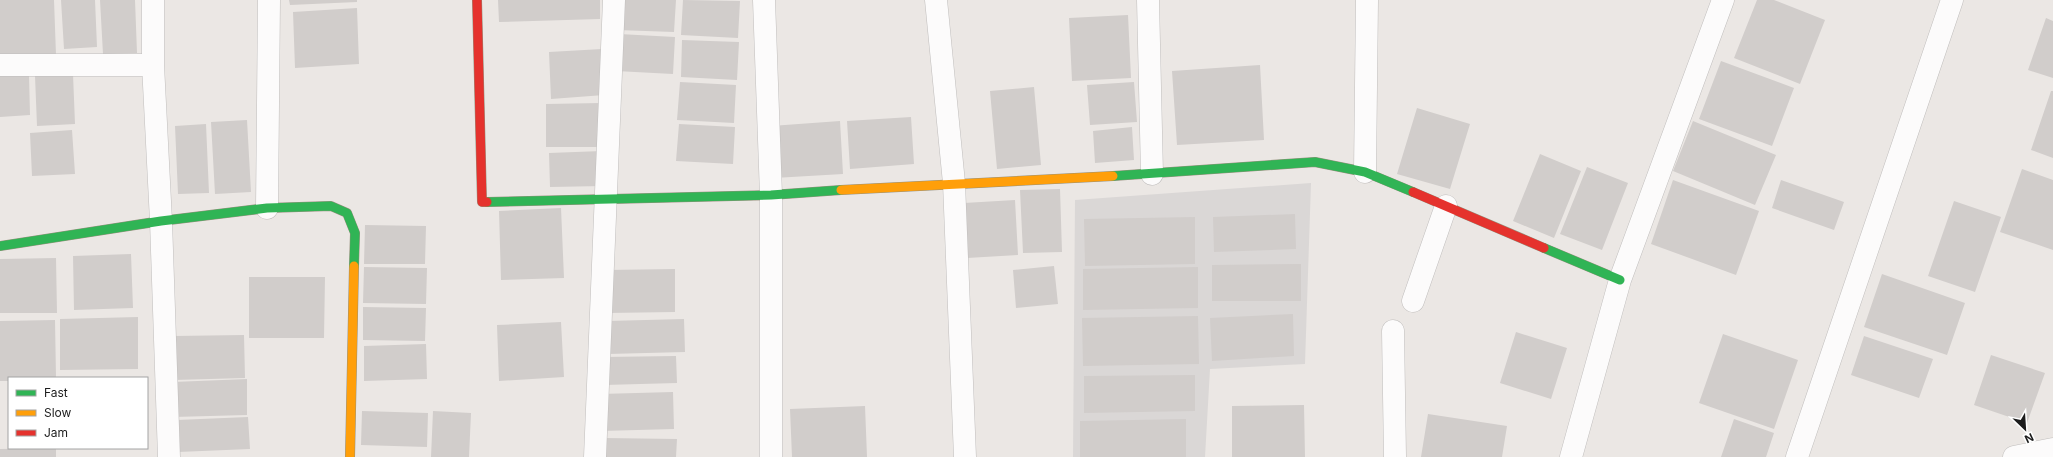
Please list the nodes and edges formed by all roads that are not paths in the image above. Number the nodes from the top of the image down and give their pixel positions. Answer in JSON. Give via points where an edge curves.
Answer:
{"nodes":[{"id":1,"x":153,"y":0,"type":"edge"},
{"id":2,"x":269,"y":0,"type":"edge"},
{"id":3,"x":477,"y":0,"type":"edge"},
{"id":4,"x":614,"y":0,"type":"edge"},
{"id":5,"x":764,"y":0,"type":"edge"},
{"id":6,"x":936,"y":0,"type":"edge"},
{"id":7,"x":1148,"y":0,"type":"edge"},
{"id":8,"x":1367,"y":0,"type":"edge"},
{"id":9,"x":1723,"y":0,"type":"edge"},
{"id":10,"x":1952,"y":0,"type":"edge"},
{"id":11,"x":0,"y":65,"type":"edge"},
{"id":12,"x":153,"y":65,"type":"junction"},
{"id":13,"x":1365,"y":172,"type":"junction"},
{"id":14,"x":1152,"y":174,"type":"junction"},
{"id":15,"x":954,"y":183,"type":"junction"},
{"id":16,"x":771,"y":195,"type":"junction"},
{"id":17,"x":607,"y":198,"type":"junction"},
{"id":18,"x":1446,"y":206,"type":"junction"},
{"id":19,"x":267,"y":208,"type":"junction"},
{"id":20,"x":161,"y":221,"type":"junction"},
{"id":21,"x":0,"y":246,"type":"edge"},
{"id":22,"x":1620,"y":280,"type":"junction"},
{"id":23,"x":1413,"y":301,"type":"dead end"},
{"id":24,"x":1393,"y":331,"type":"dead end"},
{"id":25,"x":2053,"y":449,"type":"edge"},
{"id":26,"x":169,"y":457,"type":"edge"},
{"id":27,"x":350,"y":457,"type":"edge"},
{"id":28,"x":595,"y":457,"type":"edge"},
{"id":29,"x":771,"y":457,"type":"edge"},
{"id":30,"x":965,"y":457,"type":"edge"},
{"id":31,"x":1394,"y":457,"type":"edge"},
{"id":32,"x":1572,"y":457,"type":"edge"},
{"id":33,"x":1797,"y":457,"type":"edge"},
{"id":34,"x":2014,"y":457,"type":"edge"}],
"edges":[{"from":1,"to":12,"type":"street"},
{"from":2,"to":19,"type":"street"},
{"from":3,"to":17,"type":"street","via":[[482,202]]},
{"from":4,"to":17,"type":"street"},
{"from":5,"to":16,"type":"street"},
{"from":6,"to":15,"type":"street"},
{"from":7,"to":14,"type":"street"},
{"from":8,"to":13,"type":"street"},
{"from":9,"to":22,"type":"street"},
{"from":10,"to":33,"type":"street"},
{"from":11,"to":12,"type":"street"},
{"from":12,"to":20,"type":"street"},
{"from":13,"to":14,"type":"street","via":[[1315,162]]},
{"from":13,"to":18,"type":"street"},
{"from":14,"to":15,"type":"street"},
{"from":15,"to":16,"type":"street"},
{"from":15,"to":30,"type":"street"},
{"from":16,"to":17,"type":"street"},
{"from":16,"to":29,"type":"street"},
{"from":17,"to":28,"type":"street"},
{"from":18,"to":22,"type":"street"},
{"from":18,"to":23,"type":"street"},
{"from":19,"to":20,"type":"street"},
{"from":19,"to":27,"type":"street","via":[[331,206],[347,213],[355,233]]},
{"from":20,"to":21,"type":"street"},
{"from":20,"to":26,"type":"street"},
{"from":22,"to":32,"type":"street"},
{"from":24,"to":31,"type":"street"},
{"from":25,"to":34,"type":"street"}]}
